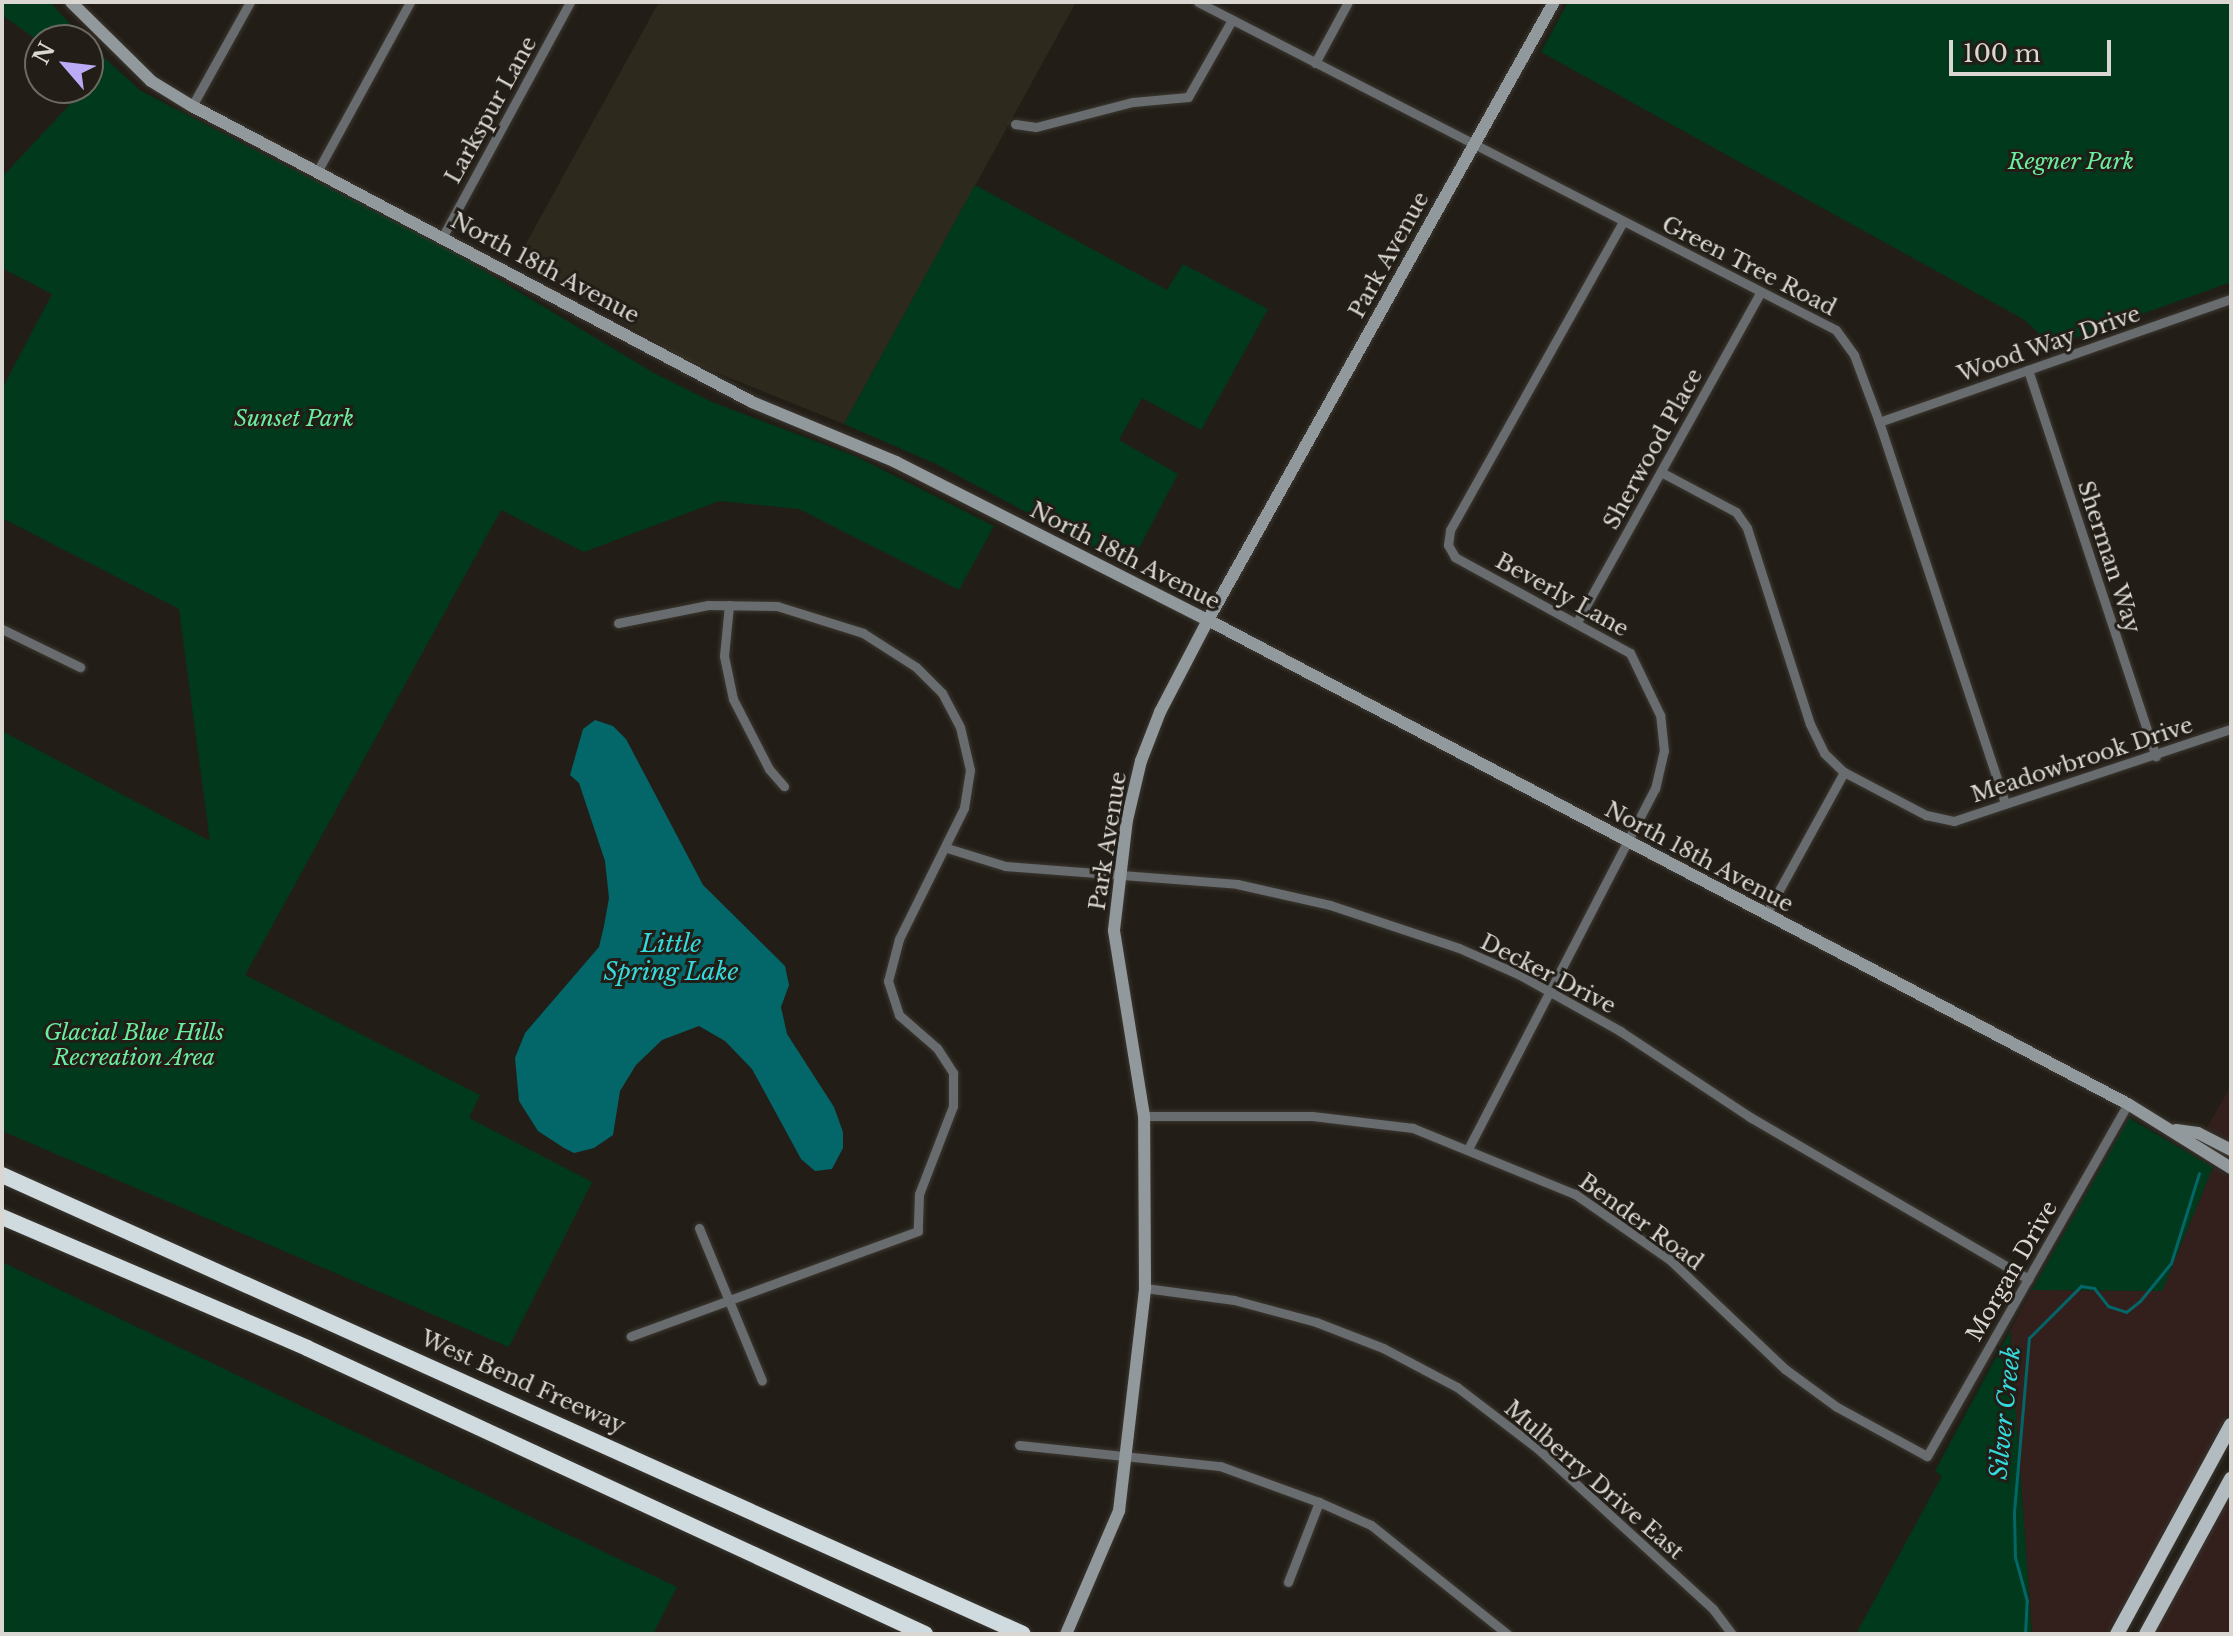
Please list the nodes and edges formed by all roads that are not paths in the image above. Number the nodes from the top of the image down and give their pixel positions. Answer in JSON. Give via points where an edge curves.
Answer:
{"nodes":[{"id":1,"x":71,"y":2,"type":"edge"},
{"id":2,"x":250,"y":2,"type":"edge"},
{"id":3,"x":410,"y":2,"type":"edge"},
{"id":4,"x":570,"y":2,"type":"edge"},
{"id":5,"x":1198,"y":2,"type":"edge"},
{"id":6,"x":1348,"y":2,"type":"edge"},
{"id":7,"x":1554,"y":2,"type":"edge"},
{"id":8,"x":1232,"y":20,"type":"junction"},
{"id":9,"x":1315,"y":63,"type":"junction"},
{"id":10,"x":192,"y":106,"type":"junction"},
{"id":11,"x":1015,"y":124,"type":"dead end"},
{"id":12,"x":1474,"y":145,"type":"junction"},
{"id":13,"x":317,"y":172,"type":"junction"},
{"id":14,"x":1623,"y":222,"type":"junction"},
{"id":15,"x":443,"y":236,"type":"junction"},
{"id":16,"x":1760,"y":293,"type":"junction"},
{"id":17,"x":2231,"y":299,"type":"edge"},
{"id":18,"x":2028,"y":370,"type":"junction"},
{"id":19,"x":1879,"y":422,"type":"junction"},
{"id":20,"x":1661,"y":472,"type":"junction"},
{"id":21,"x":729,"y":605,"type":"junction"},
{"id":22,"x":1208,"y":620,"type":"junction"},
{"id":23,"x":1577,"y":622,"type":"junction"},
{"id":24,"x":618,"y":623,"type":"dead end"},
{"id":25,"x":2,"y":629,"type":"edge"},
{"id":26,"x":80,"y":667,"type":"dead end"},
{"id":27,"x":2231,"y":729,"type":"edge"},
{"id":28,"x":2156,"y":756,"type":"junction"},
{"id":29,"x":1844,"y":772,"type":"junction"},
{"id":30,"x":784,"y":786,"type":"dead end"},
{"id":31,"x":2005,"y":804,"type":"junction"},
{"id":32,"x":1628,"y":843,"type":"junction"},
{"id":33,"x":947,"y":848,"type":"junction"},
{"id":34,"x":1119,"y":878,"type":"junction"},
{"id":35,"x":1766,"y":914,"type":"junction"},
{"id":36,"x":1550,"y":992,"type":"junction"},
{"id":37,"x":2128,"y":1104,"type":"junction"},
{"id":38,"x":1144,"y":1116,"type":"junction"},
{"id":39,"x":2176,"y":1130,"type":"junction"},
{"id":40,"x":1468,"y":1149,"type":"junction"},
{"id":41,"x":2231,"y":1150,"type":"edge"},
{"id":42,"x":2231,"y":1168,"type":"edge"},
{"id":43,"x":2,"y":1175,"type":"edge"},
{"id":44,"x":2,"y":1217,"type":"edge"},
{"id":45,"x":699,"y":1228,"type":"dead end"},
{"id":46,"x":2028,"y":1279,"type":"junction"},
{"id":47,"x":1145,"y":1288,"type":"junction"},
{"id":48,"x":729,"y":1299,"type":"junction"},
{"id":49,"x":631,"y":1336,"type":"dead end"},
{"id":50,"x":762,"y":1381,"type":"dead end"},
{"id":51,"x":2231,"y":1425,"type":"edge"},
{"id":52,"x":1019,"y":1445,"type":"dead end"},
{"id":53,"x":1129,"y":1454,"type":"junction"},
{"id":54,"x":1927,"y":1456,"type":"joint"},
{"id":55,"x":2231,"y":1479,"type":"edge"},
{"id":56,"x":1319,"y":1502,"type":"junction"},
{"id":57,"x":1288,"y":1582,"type":"dead end"},
{"id":58,"x":1068,"y":1630,"type":"edge"},
{"id":59,"x":925,"y":1634,"type":"edge"},
{"id":60,"x":1023,"y":1634,"type":"edge"},
{"id":61,"x":1507,"y":1634,"type":"edge"},
{"id":62,"x":1732,"y":1634,"type":"edge"},
{"id":63,"x":2117,"y":1634,"type":"edge"},
{"id":64,"x":2146,"y":1634,"type":"edge"}],
"edges":[{"from":1,"to":10,"type":"street","name":"North 18th Avenue","via":[[151,81]]},
{"from":2,"to":10,"type":"street"},
{"from":3,"to":13,"type":"street"},
{"from":4,"to":15,"type":"street","name":"Larkspur Lane"},
{"from":5,"to":8,"type":"street","name":"Green Tree Road"},
{"from":6,"to":9,"type":"street"},
{"from":7,"to":12,"type":"street","name":"Park Avenue"},
{"from":8,"to":9,"type":"street","name":"Green Tree Road"},
{"from":8,"to":11,"type":"street","via":[[1188,97],[1133,102],[1036,127]]},
{"from":9,"to":12,"type":"street","name":"Green Tree Road"},
{"from":10,"to":13,"type":"street","name":"North 18th Avenue"},
{"from":12,"to":14,"type":"street","name":"Green Tree Road"},
{"from":12,"to":22,"type":"street","name":"Park Avenue"},
{"from":13,"to":15,"type":"street","name":"North 18th Avenue"},
{"from":14,"to":16,"type":"street","name":"Green Tree Road"},
{"from":14,"to":23,"type":"street","name":"Beverly Lane","via":[[1450,530],[1448,545],[1455,557]]},
{"from":15,"to":22,"type":"street","name":"North 18th Avenue","via":[[752,402],[896,462]]},
{"from":16,"to":19,"type":"street","name":"Green Tree Road","via":[[1836,330],[1854,355]]},
{"from":16,"to":20,"type":"street","name":"Sherwood Place"},
{"from":17,"to":18,"type":"street","name":"Wood Way Drive"},
{"from":18,"to":19,"type":"street","name":"Wood Way Drive"},
{"from":18,"to":28,"type":"street","name":"Sherman Way"},
{"from":19,"to":31,"type":"street","name":"Green Tree Road"},
{"from":20,"to":23,"type":"street","name":"Sherwood Place"},
{"from":20,"to":29,"type":"street","name":"Meadowbrook Drive","via":[[1736,512],[1747,528],[1810,724],[1824,753]]},
{"from":21,"to":24,"type":"street","via":[[685,608]]},
{"from":21,"to":30,"type":"street","via":[[724,656],[733,699],[769,769]]},
{"from":21,"to":33,"type":"street","via":[[777,606],[863,633],[916,667],[942,693],[960,727],[970,770],[964,808]]},
{"from":22,"to":32,"type":"street","name":"North 18th Avenue"},
{"from":22,"to":34,"type":"street","name":"Park Avenue","via":[[1141,761]]},
{"from":23,"to":32,"type":"street","name":"Beverly Lane","via":[[1630,653],[1660,715],[1664,751],[1655,789]]},
{"from":25,"to":26,"type":"street"},
{"from":27,"to":28,"type":"street","name":"Meadowbrook Drive"},
{"from":28,"to":31,"type":"street","name":"Meadowbrook Drive"},
{"from":29,"to":31,"type":"street","name":"Meadowbrook Drive","via":[[1926,815],[1954,821]]},
{"from":29,"to":35,"type":"street"},
{"from":32,"to":35,"type":"street","name":"North 18th Avenue"},
{"from":32,"to":36,"type":"street","name":"Beverly Lane"},
{"from":33,"to":34,"type":"street","name":"Decker Drive","via":[[1005,866]]},
{"from":33,"to":48,"type":"street","via":[[899,939],[888,981],[899,1015],[937,1048],[953,1073],[953,1106],[919,1194],[918,1231]]},
{"from":34,"to":36,"type":"street","name":"Decker Drive","via":[[1237,884],[1330,905],[1459,948]]},
{"from":34,"to":38,"type":"street","name":"Park Avenue","via":[[1114,930]]},
{"from":35,"to":37,"type":"street","name":"North 18th Avenue"},
{"from":36,"to":40,"type":"street","name":"Beverly Lane"},
{"from":36,"to":46,"type":"street","name":"Decker Drive","via":[[1750,1117]]},
{"from":37,"to":39,"type":"street","name":"North 18th Avenue"},
{"from":37,"to":46,"type":"street","name":"Morgan Drive"},
{"from":38,"to":40,"type":"street","name":"Bender Road","via":[[1312,1116],[1413,1128]]},
{"from":38,"to":47,"type":"street","name":"Park Avenue"},
{"from":39,"to":41,"type":"street","name":"North 18th Avenue","via":[[2198,1133]]},
{"from":39,"to":42,"type":"street","name":"North 18th Avenue","via":[[2192,1146]]},
{"from":40,"to":54,"type":"street","name":"Bender Road","via":[[1575,1194],[1669,1259],[1837,1407]]},
{"from":43,"to":60,"type":"highway","name":"West Bend Freeway"},
{"from":44,"to":59,"type":"highway","via":[[307,1348]]},
{"from":45,"to":48,"type":"street"},
{"from":46,"to":54,"type":"street","name":"Morgan Drive"},
{"from":47,"to":53,"type":"street","name":"Park Avenue"},
{"from":47,"to":62,"type":"street","name":"Mulberry Drive East","via":[[1234,1300],[1316,1322],[1383,1348],[1457,1387],[1538,1449],[1713,1609]]},
{"from":48,"to":49,"type":"street"},
{"from":48,"to":50,"type":"street"},
{"from":51,"to":63,"type":"main road"},
{"from":52,"to":53,"type":"street"},
{"from":53,"to":56,"type":"street","via":[[1220,1466]]},
{"from":53,"to":58,"type":"street","name":"Park Avenue","via":[[1119,1511]]},
{"from":55,"to":64,"type":"main road"},
{"from":56,"to":57,"type":"street"},
{"from":56,"to":61,"type":"street","via":[[1371,1525]]}]}
